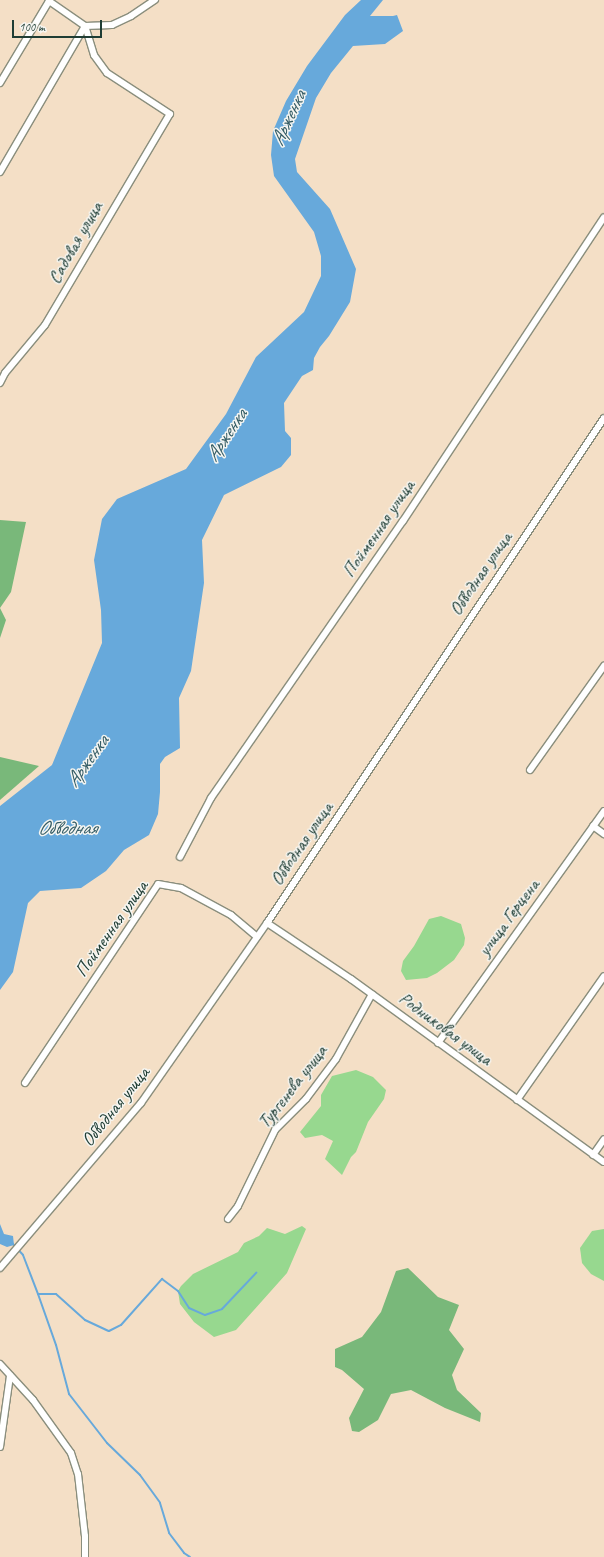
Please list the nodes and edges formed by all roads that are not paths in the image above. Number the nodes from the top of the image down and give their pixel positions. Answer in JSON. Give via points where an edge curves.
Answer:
{"nodes":[{"id":1,"x":48,"y":0,"type":"edge"},
{"id":2,"x":155,"y":0,"type":"edge"},
{"id":3,"x":85,"y":26,"type":"junction"},
{"id":4,"x":0,"y":83,"type":"edge"},
{"id":5,"x":0,"y":172,"type":"edge"},
{"id":6,"x":604,"y":217,"type":"edge"},
{"id":7,"x":0,"y":383,"type":"edge"},
{"id":8,"x":604,"y":418,"type":"edge"},
{"id":9,"x":604,"y":666,"type":"edge"},
{"id":10,"x":530,"y":770,"type":"dead end"},
{"id":11,"x":604,"y":811,"type":"edge"},
{"id":12,"x":593,"y":826,"type":"junction"},
{"id":13,"x":604,"y":834,"type":"edge"},
{"id":14,"x":180,"y":857,"type":"dead end"},
{"id":15,"x":266,"y":924,"type":"junction"},
{"id":16,"x":257,"y":936,"type":"junction"},
{"id":17,"x":604,"y":976,"type":"edge"},
{"id":18,"x":372,"y":994,"type":"junction"},
{"id":19,"x":438,"y":1043,"type":"junction"},
{"id":20,"x":25,"y":1083,"type":"dead end"},
{"id":21,"x":517,"y":1100,"type":"junction"},
{"id":22,"x":604,"y":1139,"type":"edge"},
{"id":23,"x":593,"y":1155,"type":"junction"},
{"id":24,"x":604,"y":1162,"type":"edge"},
{"id":25,"x":228,"y":1219,"type":"dead end"},
{"id":26,"x":0,"y":1268,"type":"edge"},
{"id":27,"x":0,"y":1364,"type":"edge"},
{"id":28,"x":10,"y":1376,"type":"junction"},
{"id":29,"x":0,"y":1447,"type":"edge"},
{"id":30,"x":85,"y":1557,"type":"edge"}],
"edges":[{"from":1,"to":3,"type":"street"},
{"from":1,"to":4,"type":"street"},
{"from":2,"to":3,"type":"street","via":[[112,25]]},
{"from":3,"to":5,"type":"street"},
{"from":3,"to":7,"type":"street","name":"Садовая улица","via":[[94,54],[107,73],[170,114],[45,325],[5,373]]},
{"from":6,"to":14,"type":"street","name":"Пойменная улица","via":[[403,521],[211,798]]},
{"from":8,"to":15,"type":"street","name":"Обводная улица"},
{"from":9,"to":10,"type":"street"},
{"from":11,"to":12,"type":"street","name":"улица Герцена"},
{"from":12,"to":13,"type":"street"},
{"from":12,"to":19,"type":"street","name":"улица Герцена"},
{"from":15,"to":16,"type":"street","name":"Обводная улица"},
{"from":15,"to":18,"type":"street","name":"Родниковая улица"},
{"from":16,"to":20,"type":"street","name":"Пойменная улица","via":[[231,915],[181,888],[158,884]]},
{"from":16,"to":26,"type":"street","name":"Обводная улица","via":[[141,1103]]},
{"from":17,"to":21,"type":"street"},
{"from":18,"to":19,"type":"street","name":"Родниковая улица"},
{"from":18,"to":25,"type":"street","name":"Тургенева улица","via":[[336,1059],[306,1099],[274,1130],[238,1206]]},
{"from":19,"to":21,"type":"street","name":"Родниковая улица"},
{"from":21,"to":23,"type":"street","name":"Родниковая улица"},
{"from":22,"to":23,"type":"street"},
{"from":23,"to":24,"type":"street","name":"Родниковая улица"},
{"from":27,"to":28,"type":"street"},
{"from":28,"to":29,"type":"street"},
{"from":28,"to":30,"type":"street","via":[[33,1400],[71,1453],[78,1474]]}]}
